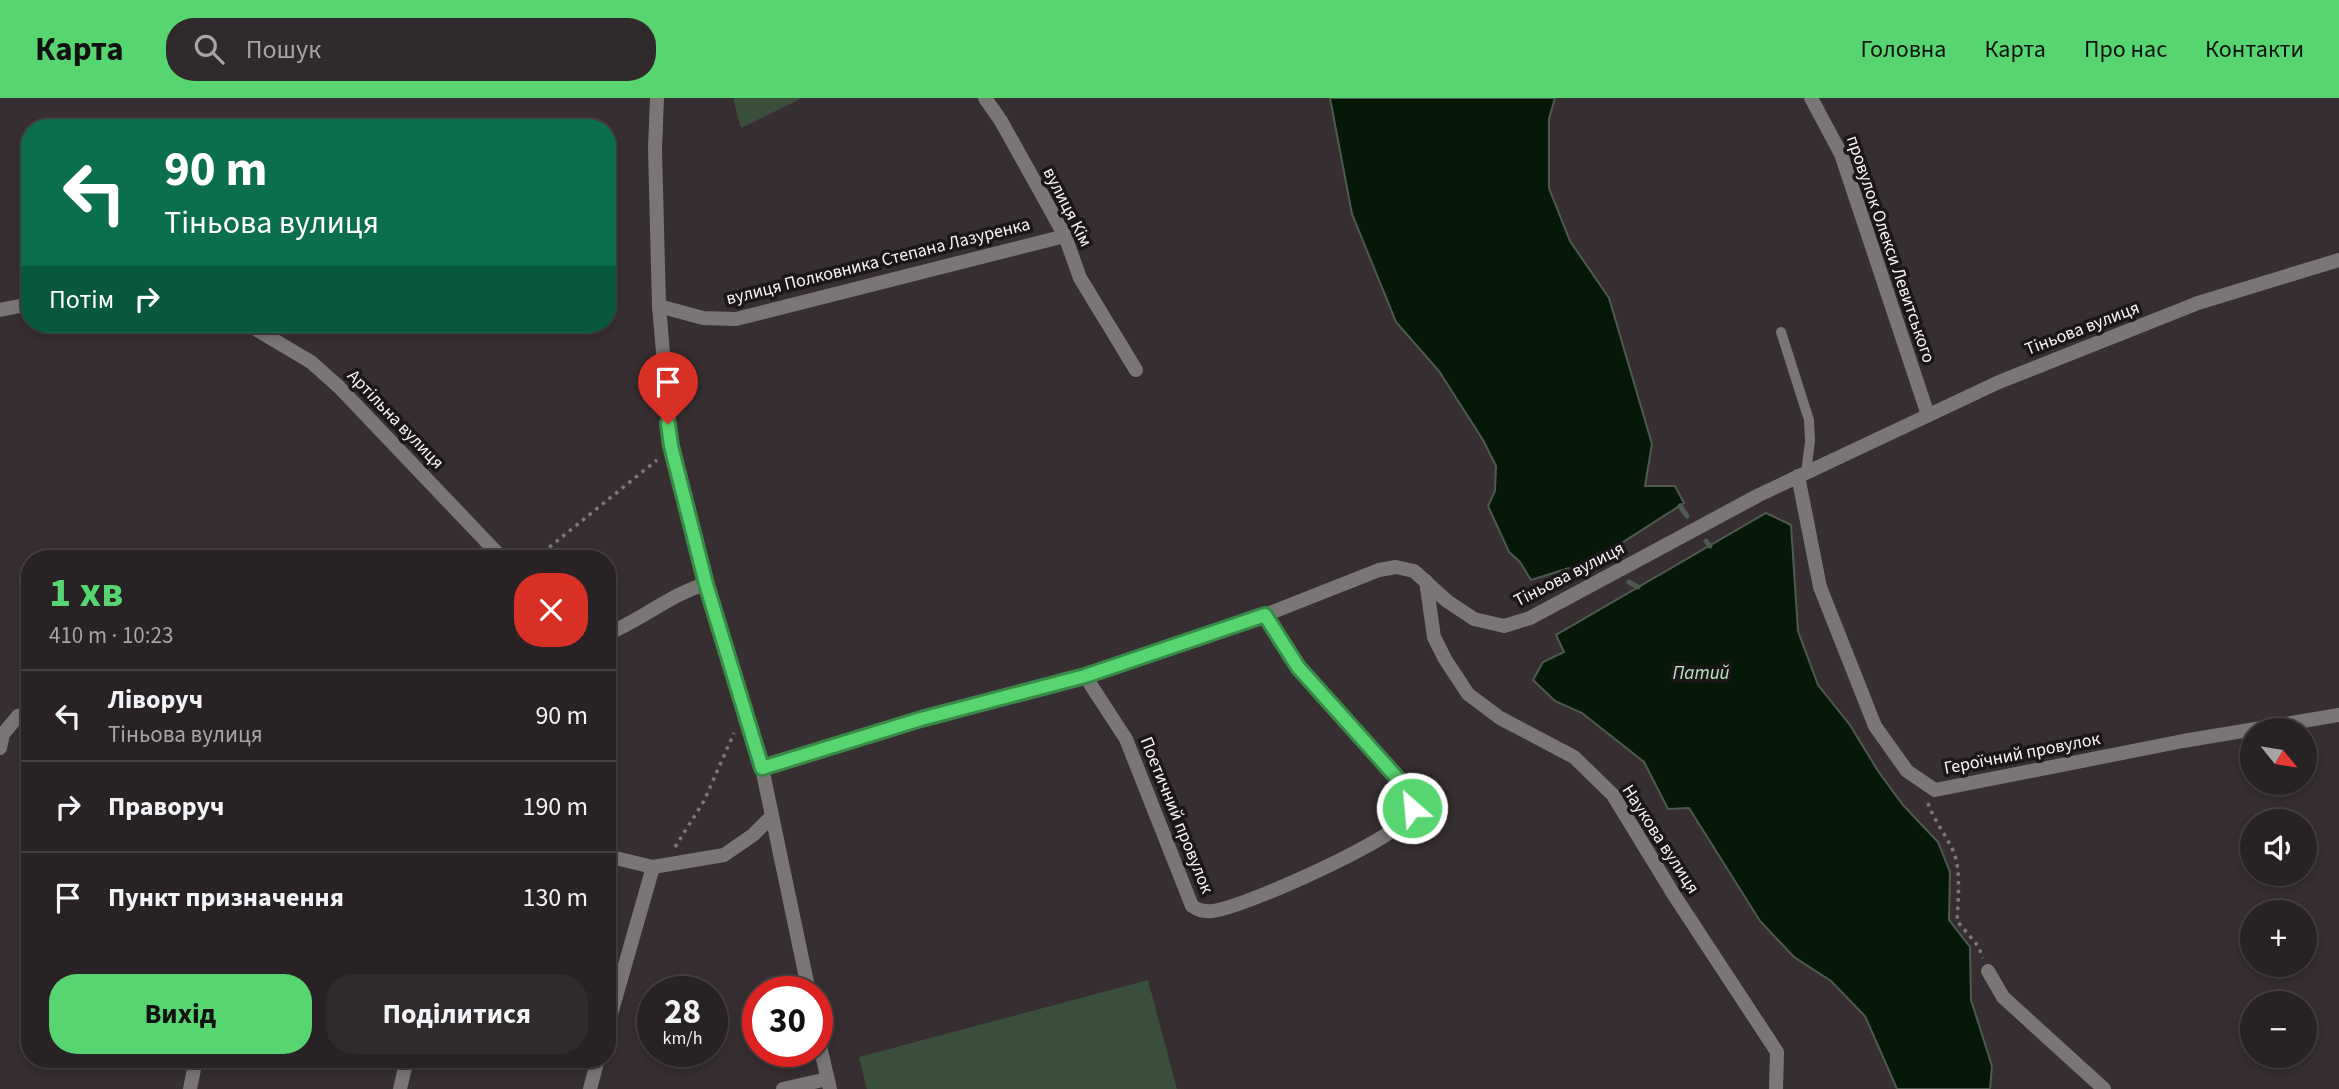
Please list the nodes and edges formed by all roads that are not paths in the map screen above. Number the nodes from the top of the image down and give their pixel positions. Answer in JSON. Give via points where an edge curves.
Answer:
{"nodes":[{"id":1,"x":657,"y":98,"type":"edge"},
{"id":2,"x":985,"y":98,"type":"edge"},
{"id":3,"x":1811,"y":98,"type":"edge"},
{"id":4,"x":1065,"y":236,"type":"junction"},
{"id":5,"x":2339,"y":260,"type":"edge"},
{"id":6,"x":21,"y":306,"type":"edge"},
{"id":7,"x":659,"y":306,"type":"junction"},
{"id":8,"x":0,"y":310,"type":"edge"},
{"id":9,"x":1781,"y":332,"type":"dead end"},
{"id":10,"x":262,"y":333,"type":"edge"},
{"id":11,"x":1136,"y":370,"type":"dead end"},
{"id":12,"x":1928,"y":415,"type":"junction"},
{"id":13,"x":1802,"y":475,"type":"junction"},
{"id":14,"x":495,"y":550,"type":"edge"},
{"id":15,"x":1426,"y":581,"type":"junction"},
{"id":16,"x":706,"y":584,"type":"junction"},
{"id":17,"x":1265,"y":615,"type":"junction"},
{"id":18,"x":616,"y":631,"type":"edge"},
{"id":19,"x":1085,"y":676,"type":"junction"},
{"id":20,"x":2339,"y":715,"type":"edge"},
{"id":21,"x":21,"y":716,"type":"edge"},
{"id":22,"x":0,"y":748,"type":"edge"},
{"id":23,"x":762,"y":768,"type":"junction"},
{"id":24,"x":772,"y":816,"type":"junction"},
{"id":25,"x":616,"y":858,"type":"edge"},
{"id":26,"x":653,"y":867,"type":"junction"},
{"id":27,"x":1988,"y":971,"type":"road end"},
{"id":28,"x":806,"y":976,"type":"edge"},
{"id":29,"x":616,"y":996,"type":"edge"},
{"id":30,"x":194,"y":1068,"type":"edge"},
{"id":31,"x":405,"y":1068,"type":"edge"},
{"id":32,"x":596,"y":1068,"type":"edge"},
{"id":33,"x":828,"y":1084,"type":"edge"},
{"id":34,"x":190,"y":1089,"type":"edge"},
{"id":35,"x":400,"y":1089,"type":"edge"},
{"id":36,"x":590,"y":1089,"type":"edge"},
{"id":37,"x":783,"y":1089,"type":"edge"},
{"id":38,"x":1776,"y":1089,"type":"edge"},
{"id":39,"x":2104,"y":1089,"type":"edge"}],
"edges":[{"from":1,"to":7,"type":"street"},
{"from":2,"to":4,"type":"street","name":"вулиця Кім"},
{"from":3,"to":12,"type":"street","name":"провулок Олекси Левитського","via":[[1841,154]]},
{"from":4,"to":7,"type":"street","name":"вулиця Полковника Степана Лазуренка","via":[[736,319],[703,318]]},
{"from":4,"to":11,"type":"street","name":"вулиця Кім","via":[[1080,278]]},
{"from":5,"to":12,"type":"street","name":"Тіньова вулиця","via":[[2199,303]]},
{"from":6,"to":8,"type":"street"},
{"from":7,"to":16,"type":"street","via":[[671,446]]},
{"from":9,"to":13,"type":"lane","via":[[1809,420],[1810,441]]},
{"from":10,"to":14,"type":"street","name":"Артільна вулиця","via":[[311,362],[340,387]]},
{"from":12,"to":13,"type":"street","name":"Тіньова вулиця"},
{"from":13,"to":15,"type":"street","name":"Тіньова вулиця","via":[[1531,618],[1504,626],[1474,619]]},
{"from":13,"to":20,"type":"street","name":"Героїчний провулок","via":[[1820,587],[1875,726],[1907,771],[1935,790],[2183,740]]},
{"from":15,"to":17,"type":"street","name":"Тіньова вулиця","via":[[1414,571],[1379,570]]},
{"from":15,"to":38,"type":"street","name":"Наукова вулиця","via":[[1434,636],[1468,694],[1500,718],[1574,757],[1613,795],[1777,1052]]},
{"from":16,"to":18,"type":"street"},
{"from":16,"to":23,"type":"street"},
{"from":17,"to":19,"type":"street","name":"Тіньова вулиця"},
{"from":17,"to":19,"type":"street","name":"Поетичний провулок","via":[[1298,667],[1408,790],[1412,808],[1409,817],[1379,840],[1228,907],[1211,912],[1192,906],[1126,739]]},
{"from":19,"to":23,"type":"street","name":"Тіньова вулиця","via":[[921,719]]},
{"from":21,"to":22,"type":"street","via":[[3,734]]},
{"from":23,"to":24,"type":"street"},
{"from":24,"to":26,"type":"street","via":[[724,855]]},
{"from":24,"to":28,"type":"street"},
{"from":25,"to":26,"type":"street"},
{"from":26,"to":29,"type":"street"},
{"from":27,"to":39,"type":"street","via":[[2003,997]]},
{"from":30,"to":34,"type":"street"},
{"from":31,"to":35,"type":"street"},
{"from":32,"to":36,"type":"street"},
{"from":33,"to":37,"type":"street"}]}
